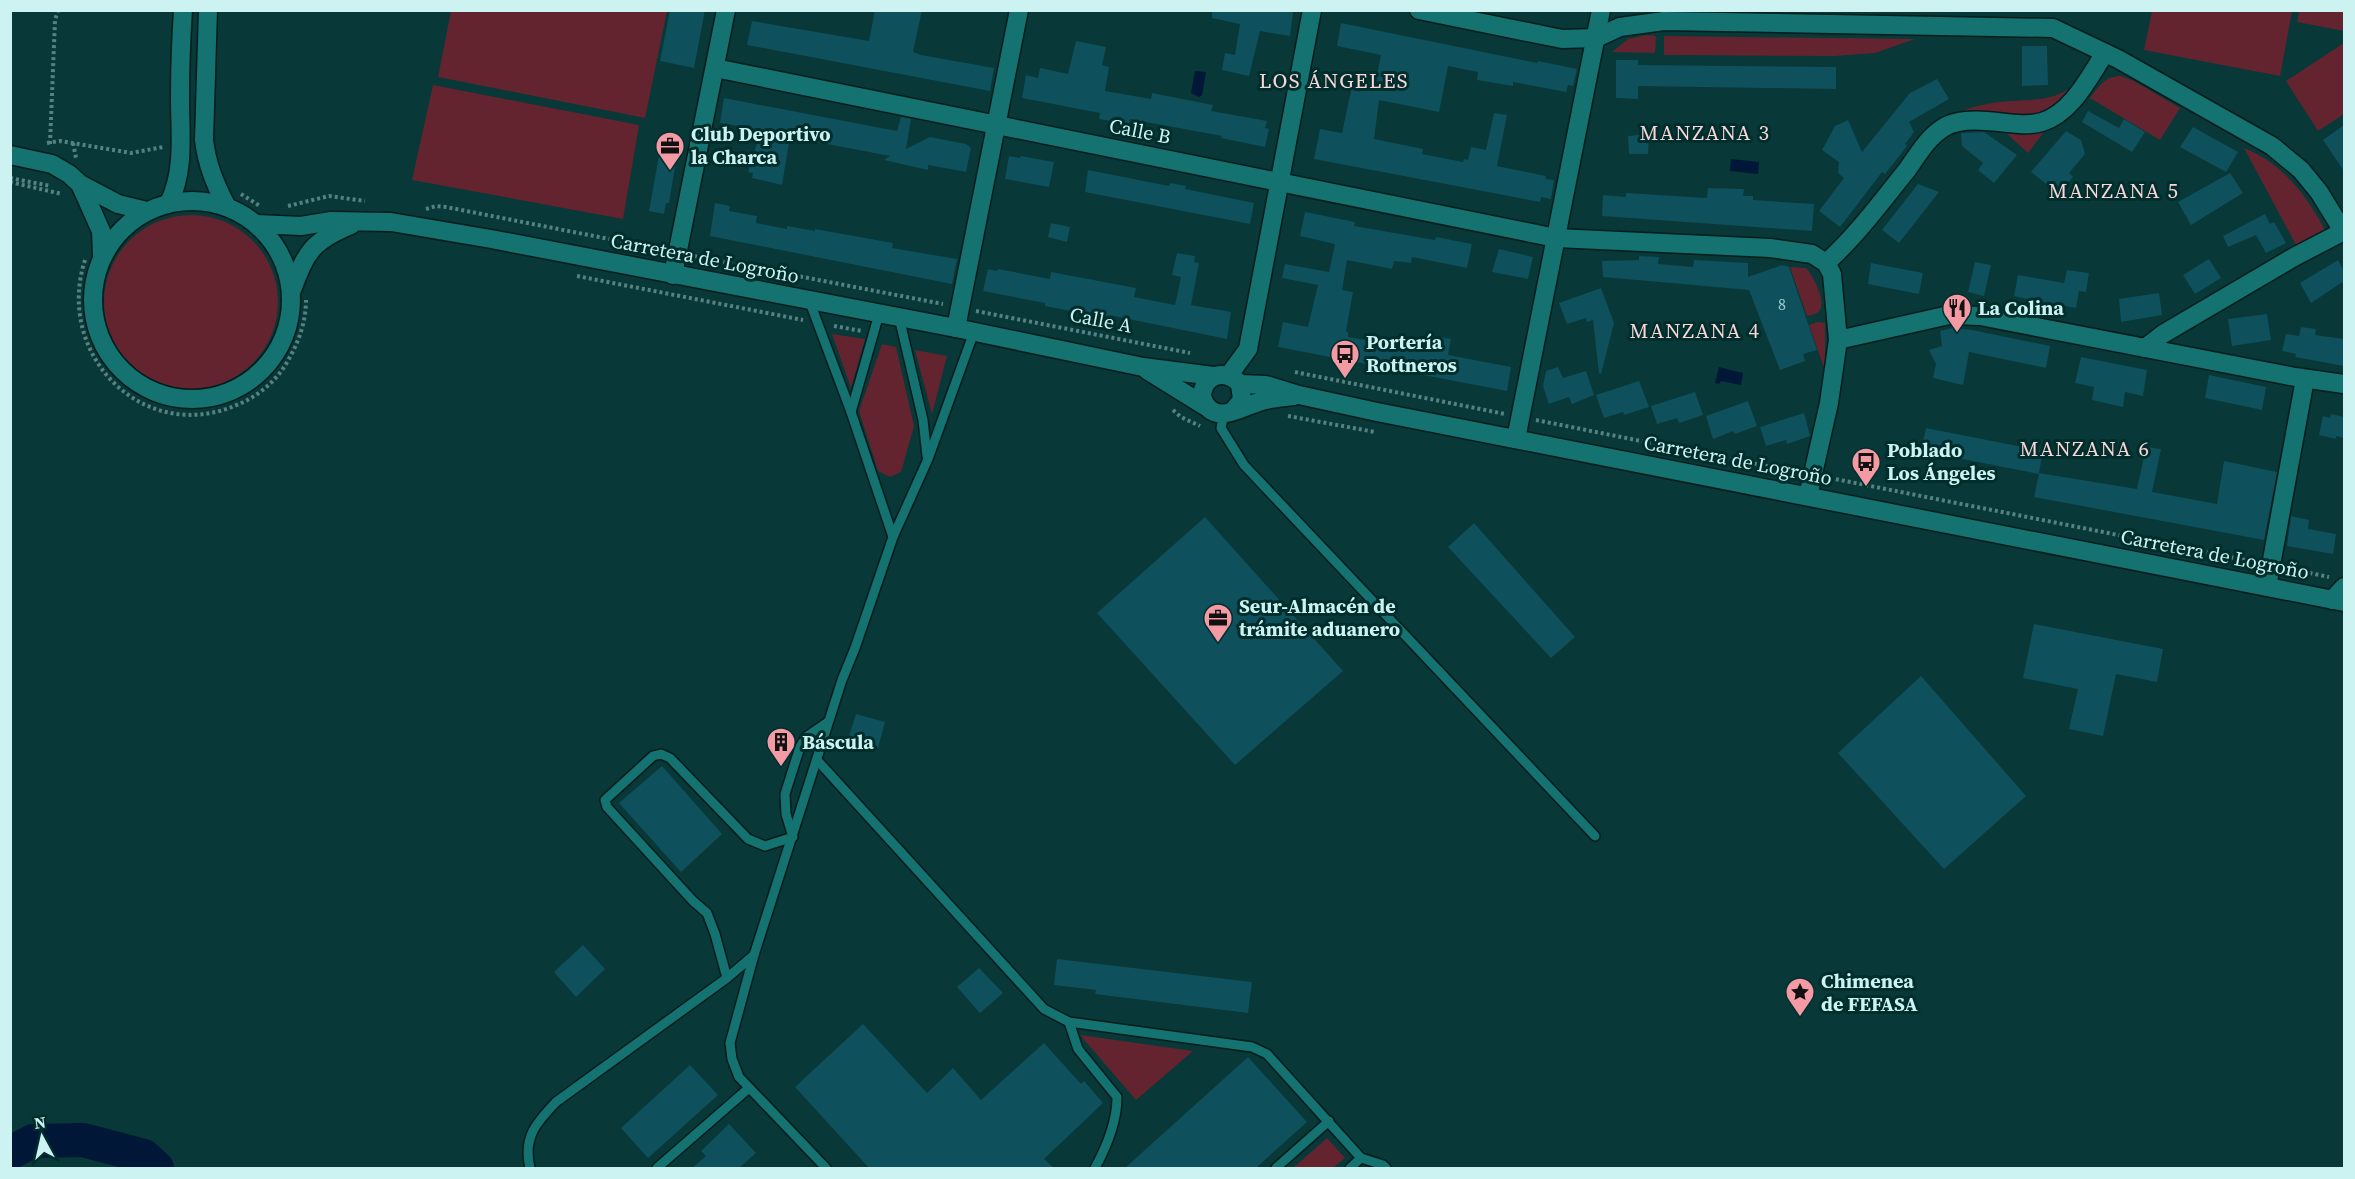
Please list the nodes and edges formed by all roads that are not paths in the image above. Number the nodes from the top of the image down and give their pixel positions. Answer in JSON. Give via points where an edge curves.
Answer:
{"nodes":[{"id":1,"x":183,"y":10,"type":"edge"},
{"id":2,"x":208,"y":10,"type":"edge"},
{"id":3,"x":726,"y":10,"type":"edge"},
{"id":4,"x":1019,"y":10,"type":"edge"},
{"id":5,"x":1312,"y":10,"type":"edge"},
{"id":6,"x":1419,"y":10,"type":"edge"},
{"id":7,"x":1601,"y":10,"type":"edge"},
{"id":8,"x":2020,"y":10,"type":"edge"},
{"id":9,"x":2007,"y":26,"type":"junction"},
{"id":10,"x":1596,"y":38,"type":"junction"},
{"id":11,"x":2105,"y":52,"type":"junction"},
{"id":12,"x":715,"y":68,"type":"junction"},
{"id":13,"x":996,"y":125,"type":"junction"},
{"id":14,"x":10,"y":155,"type":"edge"},
{"id":15,"x":1279,"y":182,"type":"junction"},
{"id":16,"x":80,"y":184,"type":"junction"},
{"id":17,"x":169,"y":203,"type":"junction"},
{"id":18,"x":227,"y":207,"type":"junction"},
{"id":19,"x":147,"y":211,"type":"junction"},
{"id":20,"x":357,"y":223,"type":"junction"},
{"id":21,"x":257,"y":224,"type":"junction"},
{"id":22,"x":2344,"y":231,"type":"edge"},
{"id":23,"x":1556,"y":238,"type":"junction"},
{"id":24,"x":94,"y":256,"type":"junction"},
{"id":25,"x":1826,"y":263,"type":"junction"},
{"id":26,"x":673,"y":275,"type":"junction"},
{"id":27,"x":299,"y":294,"type":"junction"},
{"id":28,"x":809,"y":300,"type":"junction"},
{"id":29,"x":879,"y":314,"type":"junction"},
{"id":30,"x":899,"y":317,"type":"junction"},
{"id":31,"x":965,"y":330,"type":"junction"},
{"id":32,"x":1838,"y":340,"type":"junction"},
{"id":33,"x":2145,"y":348,"type":"junction"},
{"id":34,"x":1143,"y":367,"type":"junction"},
{"id":35,"x":1227,"y":378,"type":"junction"},
{"id":36,"x":2305,"y":379,"type":"junction"},
{"id":37,"x":2344,"y":384,"type":"edge"},
{"id":38,"x":1299,"y":395,"type":"junction"},
{"id":39,"x":1205,"y":406,"type":"junction"},
{"id":40,"x":850,"y":412,"type":"junction"},
{"id":41,"x":1229,"y":413,"type":"junction"},
{"id":42,"x":1516,"y":439,"type":"junction"},
{"id":43,"x":928,"y":459,"type":"junction"},
{"id":44,"x":1808,"y":496,"type":"junction"},
{"id":45,"x":893,"y":537,"type":"junction"},
{"id":46,"x":2268,"y":587,"type":"junction"},
{"id":47,"x":2339,"y":591,"type":"edge"},
{"id":48,"x":828,"y":722,"type":"junction"},
{"id":49,"x":817,"y":760,"type":"junction"},
{"id":50,"x":1595,"y":836,"type":"dead end"},
{"id":51,"x":793,"y":837,"type":"junction"},
{"id":52,"x":754,"y":955,"type":"junction"},
{"id":53,"x":727,"y":978,"type":"junction"},
{"id":54,"x":1069,"y":1022,"type":"junction"},
{"id":55,"x":749,"y":1088,"type":"junction"},
{"id":56,"x":1329,"y":1121,"type":"junction"},
{"id":57,"x":1362,"y":1158,"type":"junction"},
{"id":58,"x":530,"y":1168,"type":"edge"},
{"id":59,"x":657,"y":1168,"type":"edge"},
{"id":60,"x":826,"y":1168,"type":"edge"},
{"id":61,"x":1095,"y":1168,"type":"edge"},
{"id":62,"x":1276,"y":1168,"type":"edge"},
{"id":63,"x":1350,"y":1168,"type":"edge"},
{"id":64,"x":1386,"y":1168,"type":"edge"}],
"edges":[{"from":1,"to":17,"type":"street","via":[[181,166]]},
{"from":2,"to":18,"type":"street","via":[[204,140],[206,160]]},
{"from":3,"to":12,"type":"street"},
{"from":4,"to":13,"type":"street"},
{"from":5,"to":15,"type":"street"},
{"from":6,"to":10,"type":"street","via":[[1562,39]]},
{"from":7,"to":10,"type":"street"},
{"from":8,"to":9,"type":"street"},
{"from":9,"to":10,"type":"street","via":[[1664,21],[1620,27]]},
{"from":9,"to":11,"type":"street","via":[[2053,28]]},
{"from":10,"to":23,"type":"street"},
{"from":11,"to":22,"type":"street","via":[[2272,146],[2301,170]]},
{"from":11,"to":25,"type":"street","via":[[2071,102],[2055,116],[2025,124],[1958,122],[1942,128],[1852,239]]},
{"from":12,"to":13,"type":"street","name":"Calle B"},
{"from":12,"to":26,"type":"street"},
{"from":13,"to":15,"type":"street","name":"Calle B"},
{"from":13,"to":31,"type":"street","via":[[960,308]]},
{"from":14,"to":16,"type":"street","via":[[46,162]]},
{"from":15,"to":23,"type":"street","name":"Calle B"},
{"from":15,"to":35,"type":"street","via":[[1248,349]]},
{"from":16,"to":19,"type":"street","via":[[118,204]]},
{"from":16,"to":24,"type":"street","via":[[101,231]]},
{"from":17,"to":18,"type":"street","via":[[198,200]]},
{"from":17,"to":19,"type":"street"},
{"from":18,"to":21,"type":"street"},
{"from":19,"to":24,"type":"street"},
{"from":20,"to":21,"type":"street","name":"Carretera de Logroño"},
{"from":20,"to":26,"type":"street","name":"Carretera de Logroño","via":[[391,222]]},
{"from":20,"to":27,"type":"street","via":[[330,234],[303,259]]},
{"from":21,"to":27,"type":"street","via":[[274,243]]},
{"from":22,"to":33,"type":"street"},
{"from":23,"to":25,"type":"street","name":"Calle B","via":[[1770,248],[1812,254]]},
{"from":23,"to":42,"type":"street"},
{"from":24,"to":27,"type":"street","via":[[92,311],[99,338],[114,363],[134,382],[160,394],[188,400],[216,397],[242,387],[264,369],[281,346]]},
{"from":25,"to":32,"type":"street","via":[[1832,274]]},
{"from":26,"to":28,"type":"street","name":"Carretera de Logroño"},
{"from":28,"to":29,"type":"street","name":"Carretera de Logroño"},
{"from":28,"to":40,"type":"lane"},
{"from":29,"to":30,"type":"street","name":"Carretera de Logroño"},
{"from":29,"to":40,"type":"lane"},
{"from":30,"to":31,"type":"street","name":"Carretera de Logroño"},
{"from":30,"to":43,"type":"lane"},
{"from":31,"to":34,"type":"street","name":"Carretera de Logroño"},
{"from":31,"to":43,"type":"lane"},
{"from":32,"to":33,"type":"street","via":[[1949,315],[1980,316]]},
{"from":32,"to":44,"type":"street","via":[[1829,403]]},
{"from":33,"to":36,"type":"street"},
{"from":34,"to":35,"type":"street","name":"Carretera de Logroño"},
{"from":34,"to":39,"type":"street","name":"Carretera de Logroño"},
{"from":35,"to":38,"type":"street","name":"Carretera de Logroño"},
{"from":35,"to":39,"type":"street","via":[[1206,382],[1202,390]]},
{"from":35,"to":41,"type":"street","via":[[1242,400]]},
{"from":36,"to":37,"type":"street"},
{"from":36,"to":46,"type":"street"},
{"from":38,"to":41,"type":"street","name":"Carretera de Logroño","via":[[1264,400]]},
{"from":38,"to":42,"type":"street","name":"Carretera de Logroño"},
{"from":39,"to":41,"type":"street","via":[[1215,413]]},
{"from":40,"to":45,"type":"lane"},
{"from":41,"to":50,"type":"lane","via":[[1221,428],[1244,465]]},
{"from":42,"to":44,"type":"street","name":"Carretera de Logroño"},
{"from":43,"to":45,"type":"lane"},
{"from":44,"to":46,"type":"street","name":"Carretera de Logroño"},
{"from":45,"to":48,"type":"lane"},
{"from":46,"to":47,"type":"street","name":"Carretera de Logroño"},
{"from":48,"to":49,"type":"lane"},
{"from":48,"to":51,"type":"lane","via":[[806,736],[785,794]]},
{"from":49,"to":51,"type":"lane"},
{"from":49,"to":54,"type":"lane","via":[[1044,1009]]},
{"from":51,"to":52,"type":"lane"},
{"from":51,"to":53,"type":"lane","via":[[765,846],[748,839],[670,758],[661,754],[653,756],[605,801],[706,913]]},
{"from":52,"to":53,"type":"lane"},
{"from":52,"to":55,"type":"lane","via":[[730,1043],[739,1077]]},
{"from":53,"to":58,"type":"lane","via":[[556,1102],[530,1135]]},
{"from":54,"to":56,"type":"lane","via":[[1252,1047],[1274,1059]]},
{"from":54,"to":61,"type":"lane","via":[[1078,1049],[1117,1097],[1106,1148]]},
{"from":55,"to":59,"type":"lane"},
{"from":55,"to":60,"type":"lane"},
{"from":56,"to":57,"type":"lane"},
{"from":56,"to":62,"type":"lane"},
{"from":57,"to":63,"type":"lane"},
{"from":57,"to":64,"type":"lane"}]}
